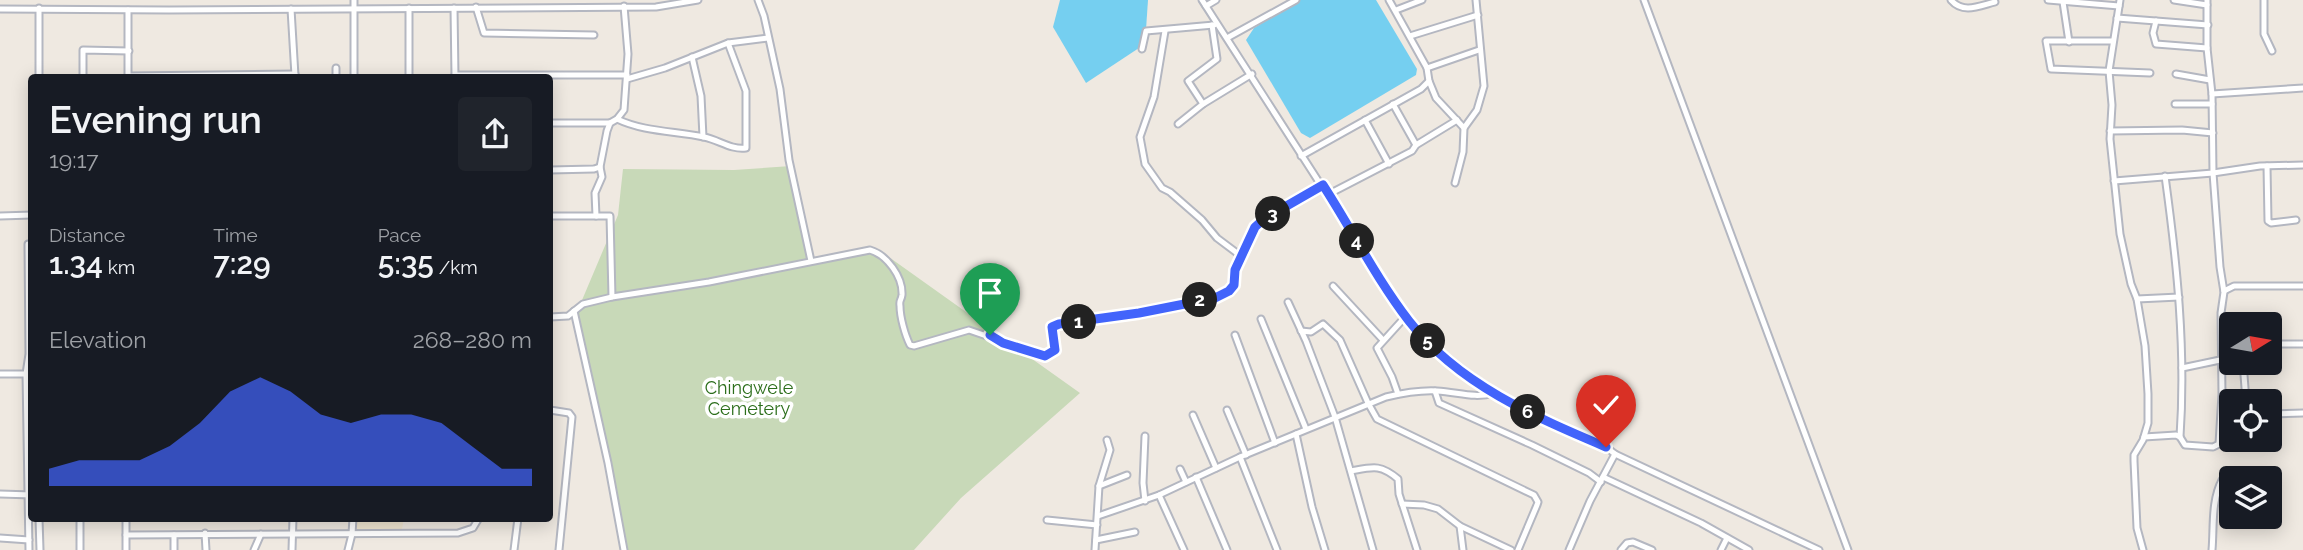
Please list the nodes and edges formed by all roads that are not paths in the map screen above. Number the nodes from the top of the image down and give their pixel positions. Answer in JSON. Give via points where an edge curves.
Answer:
{"nodes":[{"id":1,"x":23,"y":0,"type":"edge"},
{"id":2,"x":220,"y":0,"type":"edge"},
{"id":3,"x":315,"y":0,"type":"edge"},
{"id":4,"x":354,"y":0,"type":"edge"},
{"id":5,"x":400,"y":0,"type":"edge"},
{"id":6,"x":508,"y":0,"type":"edge"},
{"id":7,"x":571,"y":0,"type":"edge"},
{"id":8,"x":698,"y":0,"type":"edge"},
{"id":9,"x":758,"y":0,"type":"edge"},
{"id":10,"x":1216,"y":0,"type":"edge"},
{"id":11,"x":1296,"y":0,"type":"edge"},
{"id":12,"x":1389,"y":0,"type":"edge"},
{"id":13,"x":1422,"y":0,"type":"edge"},
{"id":14,"x":1476,"y":0,"type":"edge"},
{"id":15,"x":1644,"y":0,"type":"edge"},
{"id":16,"x":1951,"y":0,"type":"edge"},
{"id":17,"x":2048,"y":0,"type":"edge"},
{"id":18,"x":2174,"y":0,"type":"edge"},
{"id":19,"x":2264,"y":0,"type":"edge"},
{"id":20,"x":1995,"y":2,"type":"dead end"},
{"id":21,"x":2063,"y":2,"type":"junction"},
{"id":22,"x":1204,"y":3,"type":"edge"},
{"id":23,"x":2119,"y":3,"type":"edge"},
{"id":24,"x":2207,"y":3,"type":"edge"},
{"id":25,"x":624,"y":6,"type":"junction"},
{"id":26,"x":508,"y":7,"type":"junction"},
{"id":27,"x":22,"y":8,"type":"junction"},
{"id":28,"x":39,"y":8,"type":"junction"},
{"id":29,"x":400,"y":8,"type":"junction"},
{"id":30,"x":409,"y":8,"type":"junction"},
{"id":31,"x":454,"y":8,"type":"junction"},
{"id":32,"x":476,"y":8,"type":"junction"},
{"id":33,"x":571,"y":8,"type":"junction"},
{"id":34,"x":0,"y":9,"type":"edge"},
{"id":35,"x":291,"y":9,"type":"junction"},
{"id":36,"x":315,"y":9,"type":"junction"},
{"id":37,"x":354,"y":9,"type":"junction"},
{"id":38,"x":128,"y":10,"type":"junction"},
{"id":39,"x":219,"y":10,"type":"junction"},
{"id":40,"x":1396,"y":10,"type":"junction"},
{"id":41,"x":1478,"y":15,"type":"junction"},
{"id":42,"x":2117,"y":18,"type":"junction"},
{"id":43,"x":2156,"y":21,"type":"junction"},
{"id":44,"x":1215,"y":25,"type":"junction"},
{"id":45,"x":2208,"y":25,"type":"junction"},
{"id":46,"x":1165,"y":31,"type":"junction"},
{"id":47,"x":594,"y":35,"type":"dead end"},
{"id":48,"x":1410,"y":36,"type":"junction"},
{"id":49,"x":768,"y":38,"type":"junction"},
{"id":50,"x":1227,"y":38,"type":"junction"},
{"id":51,"x":2112,"y":41,"type":"junction"},
{"id":52,"x":2069,"y":42,"type":"junction"},
{"id":53,"x":728,"y":43,"type":"junction"},
{"id":54,"x":2207,"y":48,"type":"junction"},
{"id":55,"x":1142,"y":49,"type":"dead end"},
{"id":56,"x":1479,"y":50,"type":"junction"},
{"id":57,"x":129,"y":51,"type":"junction"},
{"id":58,"x":2272,"y":51,"type":"dead end"},
{"id":59,"x":692,"y":57,"type":"junction"},
{"id":60,"x":336,"y":68,"type":"dead end"},
{"id":61,"x":1427,"y":68,"type":"junction"},
{"id":62,"x":2109,"y":71,"type":"junction"},
{"id":63,"x":2150,"y":73,"type":"dead end"},
{"id":64,"x":39,"y":74,"type":"edge"},
{"id":65,"x":83,"y":74,"type":"edge"},
{"id":66,"x":128,"y":74,"type":"edge"},
{"id":67,"x":295,"y":74,"type":"edge"},
{"id":68,"x":336,"y":74,"type":"edge"},
{"id":69,"x":354,"y":74,"type":"edge"},
{"id":70,"x":409,"y":74,"type":"edge"},
{"id":71,"x":455,"y":74,"type":"edge"},
{"id":72,"x":1252,"y":74,"type":"junction"},
{"id":73,"x":2176,"y":74,"type":"dead end"},
{"id":74,"x":553,"y":77,"type":"edge"},
{"id":75,"x":627,"y":77,"type":"junction"},
{"id":76,"x":2210,"y":80,"type":"junction"},
{"id":77,"x":1429,"y":81,"type":"junction"},
{"id":78,"x":2303,"y":88,"type":"edge"},
{"id":79,"x":2212,"y":94,"type":"junction"},
{"id":80,"x":1203,"y":104,"type":"junction"},
{"id":81,"x":1393,"y":104,"type":"junction"},
{"id":82,"x":2175,"y":104,"type":"dead end"},
{"id":83,"x":2212,"y":104,"type":"junction"},
{"id":84,"x":617,"y":119,"type":"junction"},
{"id":85,"x":1365,"y":120,"type":"junction"},
{"id":86,"x":1457,"y":120,"type":"junction"},
{"id":87,"x":553,"y":123,"type":"edge"},
{"id":88,"x":610,"y":123,"type":"junction"},
{"id":89,"x":1178,"y":124,"type":"dead end"},
{"id":90,"x":1464,"y":128,"type":"junction"},
{"id":91,"x":2110,"y":131,"type":"junction"},
{"id":92,"x":2213,"y":133,"type":"junction"},
{"id":93,"x":703,"y":137,"type":"junction"},
{"id":94,"x":1416,"y":145,"type":"junction"},
{"id":95,"x":1301,"y":156,"type":"junction"},
{"id":96,"x":1389,"y":164,"type":"junction"},
{"id":97,"x":2303,"y":165,"type":"edge"},
{"id":98,"x":2267,"y":166,"type":"junction"},
{"id":99,"x":600,"y":167,"type":"junction"},
{"id":100,"x":553,"y":170,"type":"edge"},
{"id":101,"x":2213,"y":173,"type":"junction"},
{"id":102,"x":2165,"y":176,"type":"junction"},
{"id":103,"x":2114,"y":181,"type":"junction"},
{"id":104,"x":1455,"y":183,"type":"dead end"},
{"id":105,"x":1323,"y":185,"type":"junction"},
{"id":106,"x":1329,"y":194,"type":"junction"},
{"id":107,"x":28,"y":215,"type":"edge"},
{"id":108,"x":0,"y":216,"type":"edge"},
{"id":109,"x":553,"y":216,"type":"edge"},
{"id":110,"x":596,"y":216,"type":"junction"},
{"id":111,"x":2296,"y":220,"type":"dead end"},
{"id":112,"x":1241,"y":256,"type":"junction"},
{"id":113,"x":811,"y":261,"type":"junction"},
{"id":114,"x":1333,"y":286,"type":"dead end"},
{"id":115,"x":2303,"y":286,"type":"edge"},
{"id":116,"x":2224,"y":291,"type":"junction"},
{"id":117,"x":612,"y":297,"type":"junction"},
{"id":118,"x":2179,"y":297,"type":"junction"},
{"id":119,"x":2137,"y":299,"type":"junction"},
{"id":120,"x":1288,"y":302,"type":"dead end"},
{"id":121,"x":574,"y":311,"type":"junction"},
{"id":122,"x":2221,"y":312,"type":"edge"},
{"id":123,"x":1406,"y":316,"type":"junction"},
{"id":124,"x":553,"y":317,"type":"edge"},
{"id":125,"x":1261,"y":319,"type":"dead end"},
{"id":126,"x":1301,"y":331,"type":"junction"},
{"id":127,"x":1235,"y":335,"type":"dead end"},
{"id":128,"x":1383,"y":340,"type":"junction"},
{"id":129,"x":2282,"y":344,"type":"edge"},
{"id":130,"x":2303,"y":344,"type":"edge"},
{"id":131,"x":2219,"y":360,"type":"edge"},
{"id":132,"x":2182,"y":368,"type":"junction"},
{"id":133,"x":0,"y":374,"type":"edge"},
{"id":134,"x":28,"y":374,"type":"edge"},
{"id":135,"x":2221,"y":375,"type":"edge"},
{"id":136,"x":1435,"y":391,"type":"junction"},
{"id":137,"x":1494,"y":393,"type":"junction"},
{"id":138,"x":1398,"y":394,"type":"junction"},
{"id":139,"x":1368,"y":403,"type":"junction"},
{"id":140,"x":553,"y":410,"type":"edge"},
{"id":141,"x":1227,"y":410,"type":"dead end"},
{"id":142,"x":2303,"y":413,"type":"edge"},
{"id":143,"x":2282,"y":414,"type":"edge"},
{"id":144,"x":1193,"y":415,"type":"dead end"},
{"id":145,"x":1335,"y":417,"type":"junction"},
{"id":146,"x":1306,"y":429,"type":"junction"},
{"id":147,"x":1296,"y":433,"type":"junction"},
{"id":148,"x":1145,"y":436,"type":"dead end"},
{"id":149,"x":2144,"y":437,"type":"junction"},
{"id":150,"x":2180,"y":437,"type":"junction"},
{"id":151,"x":1107,"y":440,"type":"dead end"},
{"id":152,"x":1275,"y":443,"type":"junction"},
{"id":153,"x":1615,"y":454,"type":"junction"},
{"id":154,"x":1243,"y":456,"type":"junction"},
{"id":155,"x":1216,"y":468,"type":"junction"},
{"id":156,"x":1180,"y":469,"type":"dead end"},
{"id":157,"x":1351,"y":471,"type":"junction"},
{"id":158,"x":1128,"y":475,"type":"dead end"},
{"id":159,"x":1195,"y":477,"type":"junction"},
{"id":160,"x":1602,"y":480,"type":"junction"},
{"id":161,"x":1185,"y":482,"type":"junction"},
{"id":162,"x":1099,"y":486,"type":"junction"},
{"id":163,"x":2219,"y":487,"type":"edge"},
{"id":164,"x":0,"y":494,"type":"edge"},
{"id":165,"x":28,"y":495,"type":"edge"},
{"id":166,"x":1159,"y":495,"type":"junction"},
{"id":167,"x":1145,"y":500,"type":"junction"},
{"id":168,"x":1402,"y":504,"type":"junction"},
{"id":169,"x":1098,"y":516,"type":"junction"},
{"id":170,"x":1047,"y":520,"type":"dead end"},
{"id":171,"x":29,"y":522,"type":"edge"},
{"id":172,"x":39,"y":522,"type":"edge"},
{"id":173,"x":80,"y":522,"type":"edge"},
{"id":174,"x":126,"y":522,"type":"edge"},
{"id":175,"x":293,"y":522,"type":"edge"},
{"id":176,"x":353,"y":522,"type":"edge"},
{"id":177,"x":476,"y":522,"type":"edge"},
{"id":178,"x":518,"y":522,"type":"edge"},
{"id":179,"x":1097,"y":525,"type":"junction"},
{"id":180,"x":1460,"y":526,"type":"junction"},
{"id":181,"x":29,"y":530,"type":"junction"},
{"id":182,"x":40,"y":530,"type":"junction"},
{"id":183,"x":1135,"y":532,"type":"dead end"},
{"id":184,"x":205,"y":533,"type":"junction"},
{"id":185,"x":293,"y":533,"type":"junction"},
{"id":186,"x":261,"y":534,"type":"junction"},
{"id":187,"x":352,"y":534,"type":"junction"},
{"id":188,"x":126,"y":535,"type":"junction"},
{"id":189,"x":174,"y":535,"type":"junction"},
{"id":190,"x":0,"y":538,"type":"edge"},
{"id":191,"x":1727,"y":538,"type":"junction"},
{"id":192,"x":29,"y":540,"type":"junction"},
{"id":193,"x":1096,"y":540,"type":"junction"},
{"id":194,"x":29,"y":550,"type":"edge"},
{"id":195,"x":40,"y":550,"type":"edge"},
{"id":196,"x":80,"y":550,"type":"edge"},
{"id":197,"x":126,"y":550,"type":"edge"},
{"id":198,"x":174,"y":550,"type":"edge"},
{"id":199,"x":206,"y":550,"type":"edge"},
{"id":200,"x":254,"y":550,"type":"edge"},
{"id":201,"x":292,"y":550,"type":"edge"},
{"id":202,"x":348,"y":550,"type":"edge"},
{"id":203,"x":514,"y":550,"type":"edge"},
{"id":204,"x":559,"y":550,"type":"edge"},
{"id":205,"x":624,"y":550,"type":"edge"},
{"id":206,"x":1095,"y":550,"type":"edge"},
{"id":207,"x":1184,"y":550,"type":"edge"},
{"id":208,"x":1227,"y":550,"type":"edge"},
{"id":209,"x":1277,"y":550,"type":"edge"},
{"id":210,"x":1325,"y":550,"type":"edge"},
{"id":211,"x":1373,"y":550,"type":"edge"},
{"id":212,"x":1417,"y":550,"type":"edge"},
{"id":213,"x":1463,"y":550,"type":"edge"},
{"id":214,"x":1511,"y":550,"type":"edge"},
{"id":215,"x":1518,"y":550,"type":"edge"},
{"id":216,"x":1569,"y":550,"type":"edge"},
{"id":217,"x":1621,"y":550,"type":"edge"},
{"id":218,"x":1652,"y":550,"type":"edge"},
{"id":219,"x":1721,"y":550,"type":"edge"},
{"id":220,"x":1749,"y":550,"type":"edge"},
{"id":221,"x":1819,"y":550,"type":"edge"},
{"id":222,"x":1848,"y":550,"type":"edge"},
{"id":223,"x":2143,"y":550,"type":"edge"},
{"id":224,"x":2212,"y":550,"type":"edge"}],
"edges":[{"from":1,"to":27,"type":"street"},
{"from":2,"to":39,"type":"street"},
{"from":3,"to":36,"type":"street"},
{"from":4,"to":37,"type":"street"},
{"from":5,"to":29,"type":"street"},
{"from":6,"to":26,"type":"street"},
{"from":7,"to":33,"type":"street"},
{"from":8,"to":25,"type":"street","via":[[656,7]]},
{"from":9,"to":49,"type":"street"},
{"from":10,"to":22,"type":"street"},
{"from":11,"to":50,"type":"street"},
{"from":12,"to":40,"type":"street"},
{"from":13,"to":40,"type":"street"},
{"from":14,"to":41,"type":"street"},
{"from":15,"to":222,"type":"street"},
{"from":16,"to":20,"type":"street","via":[[1964,8]]},
{"from":17,"to":21,"type":"street"},
{"from":18,"to":24,"type":"street"},
{"from":19,"to":58,"type":"street","via":[[2264,34]]},
{"from":21,"to":23,"type":"street"},
{"from":21,"to":52,"type":"street"},
{"from":22,"to":44,"type":"street"},
{"from":23,"to":42,"type":"street"},
{"from":24,"to":45,"type":"street"},
{"from":25,"to":33,"type":"street"},
{"from":25,"to":75,"type":"street"},
{"from":26,"to":32,"type":"street"},
{"from":26,"to":33,"type":"street"},
{"from":27,"to":28,"type":"street"},
{"from":27,"to":34,"type":"street"},
{"from":28,"to":38,"type":"street"},
{"from":28,"to":64,"type":"street"},
{"from":29,"to":30,"type":"street"},
{"from":29,"to":37,"type":"street"},
{"from":30,"to":31,"type":"street"},
{"from":30,"to":70,"type":"street"},
{"from":31,"to":32,"type":"street"},
{"from":31,"to":71,"type":"street"},
{"from":32,"to":47,"type":"street","via":[[484,33]]},
{"from":35,"to":36,"type":"street"},
{"from":35,"to":39,"type":"street"},
{"from":35,"to":67,"type":"street"},
{"from":36,"to":37,"type":"street"},
{"from":37,"to":69,"type":"street"},
{"from":38,"to":39,"type":"street"},
{"from":38,"to":57,"type":"street"},
{"from":40,"to":48,"type":"street"},
{"from":41,"to":48,"type":"street"},
{"from":41,"to":56,"type":"street"},
{"from":42,"to":43,"type":"street"},
{"from":42,"to":51,"type":"street"},
{"from":43,"to":45,"type":"street"},
{"from":43,"to":54,"type":"street","via":[[2156,44]]},
{"from":44,"to":46,"type":"street"},
{"from":44,"to":50,"type":"street"},
{"from":44,"to":80,"type":"street","via":[[1217,59],[1188,81]]},
{"from":45,"to":54,"type":"street"},
{"from":46,"to":55,"type":"street","via":[[1146,31]]},
{"from":46,"to":112,"type":"street","via":[[1154,97],[1140,137],[1145,164],[1162,188]]},
{"from":48,"to":61,"type":"street"},
{"from":49,"to":53,"type":"street"},
{"from":49,"to":113,"type":"street"},
{"from":50,"to":72,"type":"street"},
{"from":51,"to":52,"type":"street"},
{"from":51,"to":62,"type":"street"},
{"from":52,"to":62,"type":"street","via":[[2046,41],[2051,69]]},
{"from":53,"to":59,"type":"street"},
{"from":53,"to":93,"type":"street","via":[[746,91],[748,146],[735,148]]},
{"from":54,"to":76,"type":"street"},
{"from":56,"to":61,"type":"street"},
{"from":56,"to":90,"type":"street","via":[[1483,92],[1478,110]]},
{"from":57,"to":65,"type":"street","via":[[83,50]]},
{"from":57,"to":66,"type":"street"},
{"from":59,"to":75,"type":"street"},
{"from":59,"to":93,"type":"street","via":[[701,96]]},
{"from":60,"to":68,"type":"street"},
{"from":61,"to":77,"type":"street"},
{"from":62,"to":63,"type":"street"},
{"from":62,"to":91,"type":"street"},
{"from":72,"to":80,"type":"street"},
{"from":72,"to":95,"type":"street"},
{"from":73,"to":76,"type":"street"},
{"from":74,"to":75,"type":"street"},
{"from":75,"to":84,"type":"street","via":[[624,110]]},
{"from":76,"to":79,"type":"street"},
{"from":77,"to":81,"type":"street"},
{"from":77,"to":86,"type":"street","via":[[1441,105]]},
{"from":78,"to":79,"type":"street"},
{"from":79,"to":83,"type":"street"},
{"from":80,"to":89,"type":"street"},
{"from":81,"to":85,"type":"street"},
{"from":81,"to":94,"type":"street"},
{"from":82,"to":83,"type":"street"},
{"from":83,"to":92,"type":"street"},
{"from":84,"to":88,"type":"street"},
{"from":84,"to":93,"type":"street"},
{"from":85,"to":95,"type":"street"},
{"from":85,"to":96,"type":"street"},
{"from":86,"to":90,"type":"street"},
{"from":86,"to":94,"type":"street"},
{"from":87,"to":88,"type":"street"},
{"from":88,"to":99,"type":"street"},
{"from":90,"to":104,"type":"street"},
{"from":91,"to":92,"type":"street"},
{"from":91,"to":103,"type":"street"},
{"from":92,"to":101,"type":"street"},
{"from":94,"to":96,"type":"street"},
{"from":95,"to":105,"type":"street"},
{"from":96,"to":106,"type":"street"},
{"from":97,"to":98,"type":"street"},
{"from":98,"to":101,"type":"street"},
{"from":98,"to":111,"type":"street","via":[[2268,222]]},
{"from":99,"to":100,"type":"street"},
{"from":99,"to":110,"type":"street"},
{"from":101,"to":102,"type":"street"},
{"from":101,"to":116,"type":"street"},
{"from":102,"to":103,"type":"street"},
{"from":102,"to":118,"type":"street"},
{"from":103,"to":119,"type":"street","via":[[2120,234]]},
{"from":105,"to":106,"type":"street"},
{"from":105,"to":112,"type":"street","via":[[1258,224]]},
{"from":106,"to":123,"type":"street"},
{"from":107,"to":108,"type":"street"},
{"from":109,"to":110,"type":"street"},
{"from":110,"to":117,"type":"street","via":[[610,216]]},
{"from":112,"to":113,"type":"street","via":[[1234,285],[1222,295],[1059,324],[1052,327],[1055,350],[1045,356],[969,330],[910,345],[900,309],[900,284],[879,254],[870,250]]},
{"from":113,"to":117,"type":"street"},
{"from":114,"to":128,"type":"street"},
{"from":115,"to":116,"type":"street","via":[[2234,286]]},
{"from":116,"to":122,"type":"street"},
{"from":117,"to":121,"type":"street"},
{"from":118,"to":119,"type":"street"},
{"from":118,"to":132,"type":"street"},
{"from":119,"to":149,"type":"street","via":[[2149,415]]},
{"from":120,"to":126,"type":"street"},
{"from":121,"to":124,"type":"street"},
{"from":121,"to":205,"type":"street"},
{"from":123,"to":128,"type":"street"},
{"from":123,"to":137,"type":"street","via":[[1449,360]]},
{"from":125,"to":146,"type":"street"},
{"from":126,"to":139,"type":"street","via":[[1311,332],[1323,324],[1340,340]]},
{"from":126,"to":145,"type":"street"},
{"from":127,"to":152,"type":"street"},
{"from":128,"to":138,"type":"street","via":[[1378,351]]},
{"from":129,"to":130,"type":"street"},
{"from":131,"to":132,"type":"street"},
{"from":132,"to":150,"type":"street"},
{"from":133,"to":134,"type":"street"},
{"from":135,"to":150,"type":"street","via":[[2218,446],[2185,445]]},
{"from":136,"to":137,"type":"street","via":[[1481,397]]},
{"from":136,"to":138,"type":"street"},
{"from":136,"to":160,"type":"street","via":[[1439,403]]},
{"from":137,"to":153,"type":"street"},
{"from":138,"to":139,"type":"street"},
{"from":139,"to":145,"type":"street"},
{"from":139,"to":215,"type":"street","via":[[1380,420],[1534,495],[1538,502]]},
{"from":140,"to":204,"type":"street","via":[[572,417]]},
{"from":141,"to":154,"type":"street"},
{"from":142,"to":143,"type":"street"},
{"from":144,"to":155,"type":"street"},
{"from":145,"to":146,"type":"street"},
{"from":145,"to":157,"type":"street"},
{"from":146,"to":147,"type":"street"},
{"from":147,"to":152,"type":"street"},
{"from":147,"to":210,"type":"street"},
{"from":148,"to":167,"type":"street"},
{"from":149,"to":150,"type":"street"},
{"from":149,"to":223,"type":"street","via":[[2134,455],[2137,528]]},
{"from":151,"to":162,"type":"street","via":[[1110,450]]},
{"from":152,"to":154,"type":"street"},
{"from":153,"to":160,"type":"street"},
{"from":153,"to":221,"type":"street"},
{"from":154,"to":155,"type":"street"},
{"from":154,"to":209,"type":"street"},
{"from":155,"to":159,"type":"street"},
{"from":156,"to":161,"type":"street"},
{"from":157,"to":168,"type":"street","via":[[1376,467],[1388,471],[1398,480]]},
{"from":157,"to":211,"type":"street"},
{"from":158,"to":162,"type":"street"},
{"from":159,"to":161,"type":"street"},
{"from":159,"to":208,"type":"street"},
{"from":160,"to":191,"type":"street"},
{"from":160,"to":216,"type":"street"},
{"from":161,"to":166,"type":"street"},
{"from":162,"to":169,"type":"street"},
{"from":163,"to":224,"type":"street","via":[[2213,509]]},
{"from":164,"to":165,"type":"street"},
{"from":166,"to":167,"type":"street"},
{"from":166,"to":207,"type":"street"},
{"from":167,"to":169,"type":"street"},
{"from":168,"to":180,"type":"street","via":[[1438,509]]},
{"from":168,"to":212,"type":"street"},
{"from":169,"to":179,"type":"street"},
{"from":170,"to":179,"type":"street"},
{"from":171,"to":181,"type":"street"},
{"from":172,"to":182,"type":"street"},
{"from":173,"to":196,"type":"street"},
{"from":174,"to":188,"type":"street"},
{"from":175,"to":185,"type":"street"},
{"from":176,"to":187,"type":"street"},
{"from":177,"to":187,"type":"street","via":[[458,533]]},
{"from":178,"to":203,"type":"street"},
{"from":179,"to":193,"type":"street"},
{"from":180,"to":213,"type":"street"},
{"from":180,"to":214,"type":"street"},
{"from":181,"to":182,"type":"street"},
{"from":181,"to":192,"type":"street"},
{"from":182,"to":195,"type":"street"},
{"from":183,"to":193,"type":"street"},
{"from":184,"to":186,"type":"street"},
{"from":184,"to":189,"type":"street"},
{"from":184,"to":199,"type":"street"},
{"from":185,"to":186,"type":"street"},
{"from":185,"to":187,"type":"street"},
{"from":185,"to":201,"type":"street"},
{"from":186,"to":200,"type":"street"},
{"from":187,"to":202,"type":"street"},
{"from":188,"to":189,"type":"street"},
{"from":188,"to":197,"type":"street"},
{"from":189,"to":198,"type":"street"},
{"from":190,"to":192,"type":"street"},
{"from":191,"to":219,"type":"street"},
{"from":191,"to":220,"type":"street"},
{"from":192,"to":194,"type":"street"},
{"from":193,"to":206,"type":"street"},
{"from":217,"to":218,"type":"street","via":[[1633,542]]}]}
